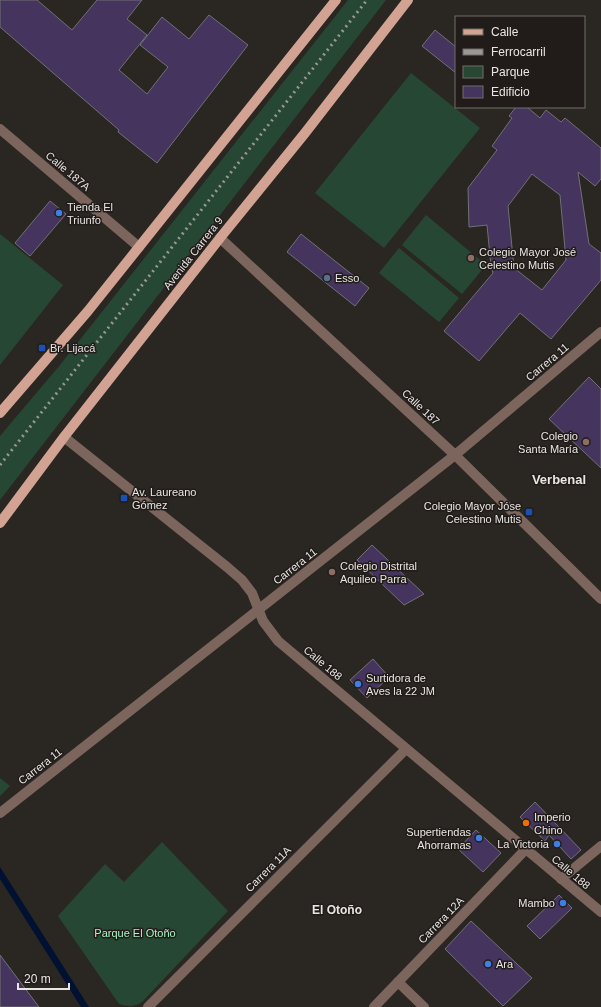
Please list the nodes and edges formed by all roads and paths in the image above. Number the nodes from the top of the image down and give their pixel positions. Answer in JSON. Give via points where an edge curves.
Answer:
{"nodes":[{"id":1,"x":336,"y":0,"type":"edge"},
{"id":2,"x":408,"y":0,"type":"edge"},
{"id":3,"x":0,"y":129,"type":"edge"},
{"id":4,"x":220,"y":238,"type":"junction"},
{"id":5,"x":139,"y":247,"type":"junction"},
{"id":6,"x":601,"y":332,"type":"edge"},
{"id":7,"x":0,"y":413,"type":"edge"},
{"id":8,"x":64,"y":437,"type":"junction"},
{"id":9,"x":455,"y":455,"type":"junction"},
{"id":10,"x":0,"y":523,"type":"edge"},
{"id":11,"x":601,"y":599,"type":"edge"},
{"id":12,"x":259,"y":609,"type":"junction"},
{"id":13,"x":406,"y":749,"type":"junction"},
{"id":14,"x":0,"y":813,"type":"edge"},
{"id":15,"x":601,"y":846,"type":"edge"},
{"id":16,"x":526,"y":849,"type":"junction"},
{"id":17,"x":561,"y":879,"type":"junction"},
{"id":18,"x":601,"y":912,"type":"edge"},
{"id":19,"x":398,"y":982,"type":"junction"},
{"id":20,"x":148,"y":1007,"type":"edge"},
{"id":21,"x":374,"y":1007,"type":"edge"},
{"id":22,"x":424,"y":1007,"type":"edge"}],
"edges":[{"from":1,"to":5,"type":"main road"},
{"from":2,"to":4,"type":"main road","name":"Avenida Carrera 9","via":[[306,133]]},
{"from":3,"to":5,"type":"street","name":"Calle 187A"},
{"from":4,"to":8,"type":"main road","name":"Avenida Carrera 9"},
{"from":4,"to":9,"type":"street","name":"Calle 187"},
{"from":5,"to":7,"type":"main road"},
{"from":6,"to":9,"type":"street","name":"Carrera 11"},
{"from":8,"to":10,"type":"main road","name":"Avenida Carrera 9"},
{"from":8,"to":12,"type":"street","name":"Calle 188","via":[[227,567],[252,593]]},
{"from":9,"to":11,"type":"street","name":"Calle 187"},
{"from":9,"to":12,"type":"street","name":"Carrera 11"},
{"from":12,"to":13,"type":"street","name":"Calle 188","via":[[263,620],[278,641]]},
{"from":12,"to":14,"type":"street","name":"Carrera 11"},
{"from":13,"to":16,"type":"street","name":"Calle 188"},
{"from":13,"to":20,"type":"street","name":"Carrera 11A"},
{"from":15,"to":17,"type":"street"},
{"from":16,"to":17,"type":"street","name":"Calle 188"},
{"from":16,"to":19,"type":"street","name":"Carrera 12A"},
{"from":17,"to":18,"type":"street","name":"Calle 188"},
{"from":19,"to":21,"type":"street","name":"Carrera 12A"},
{"from":19,"to":22,"type":"street"}]}
